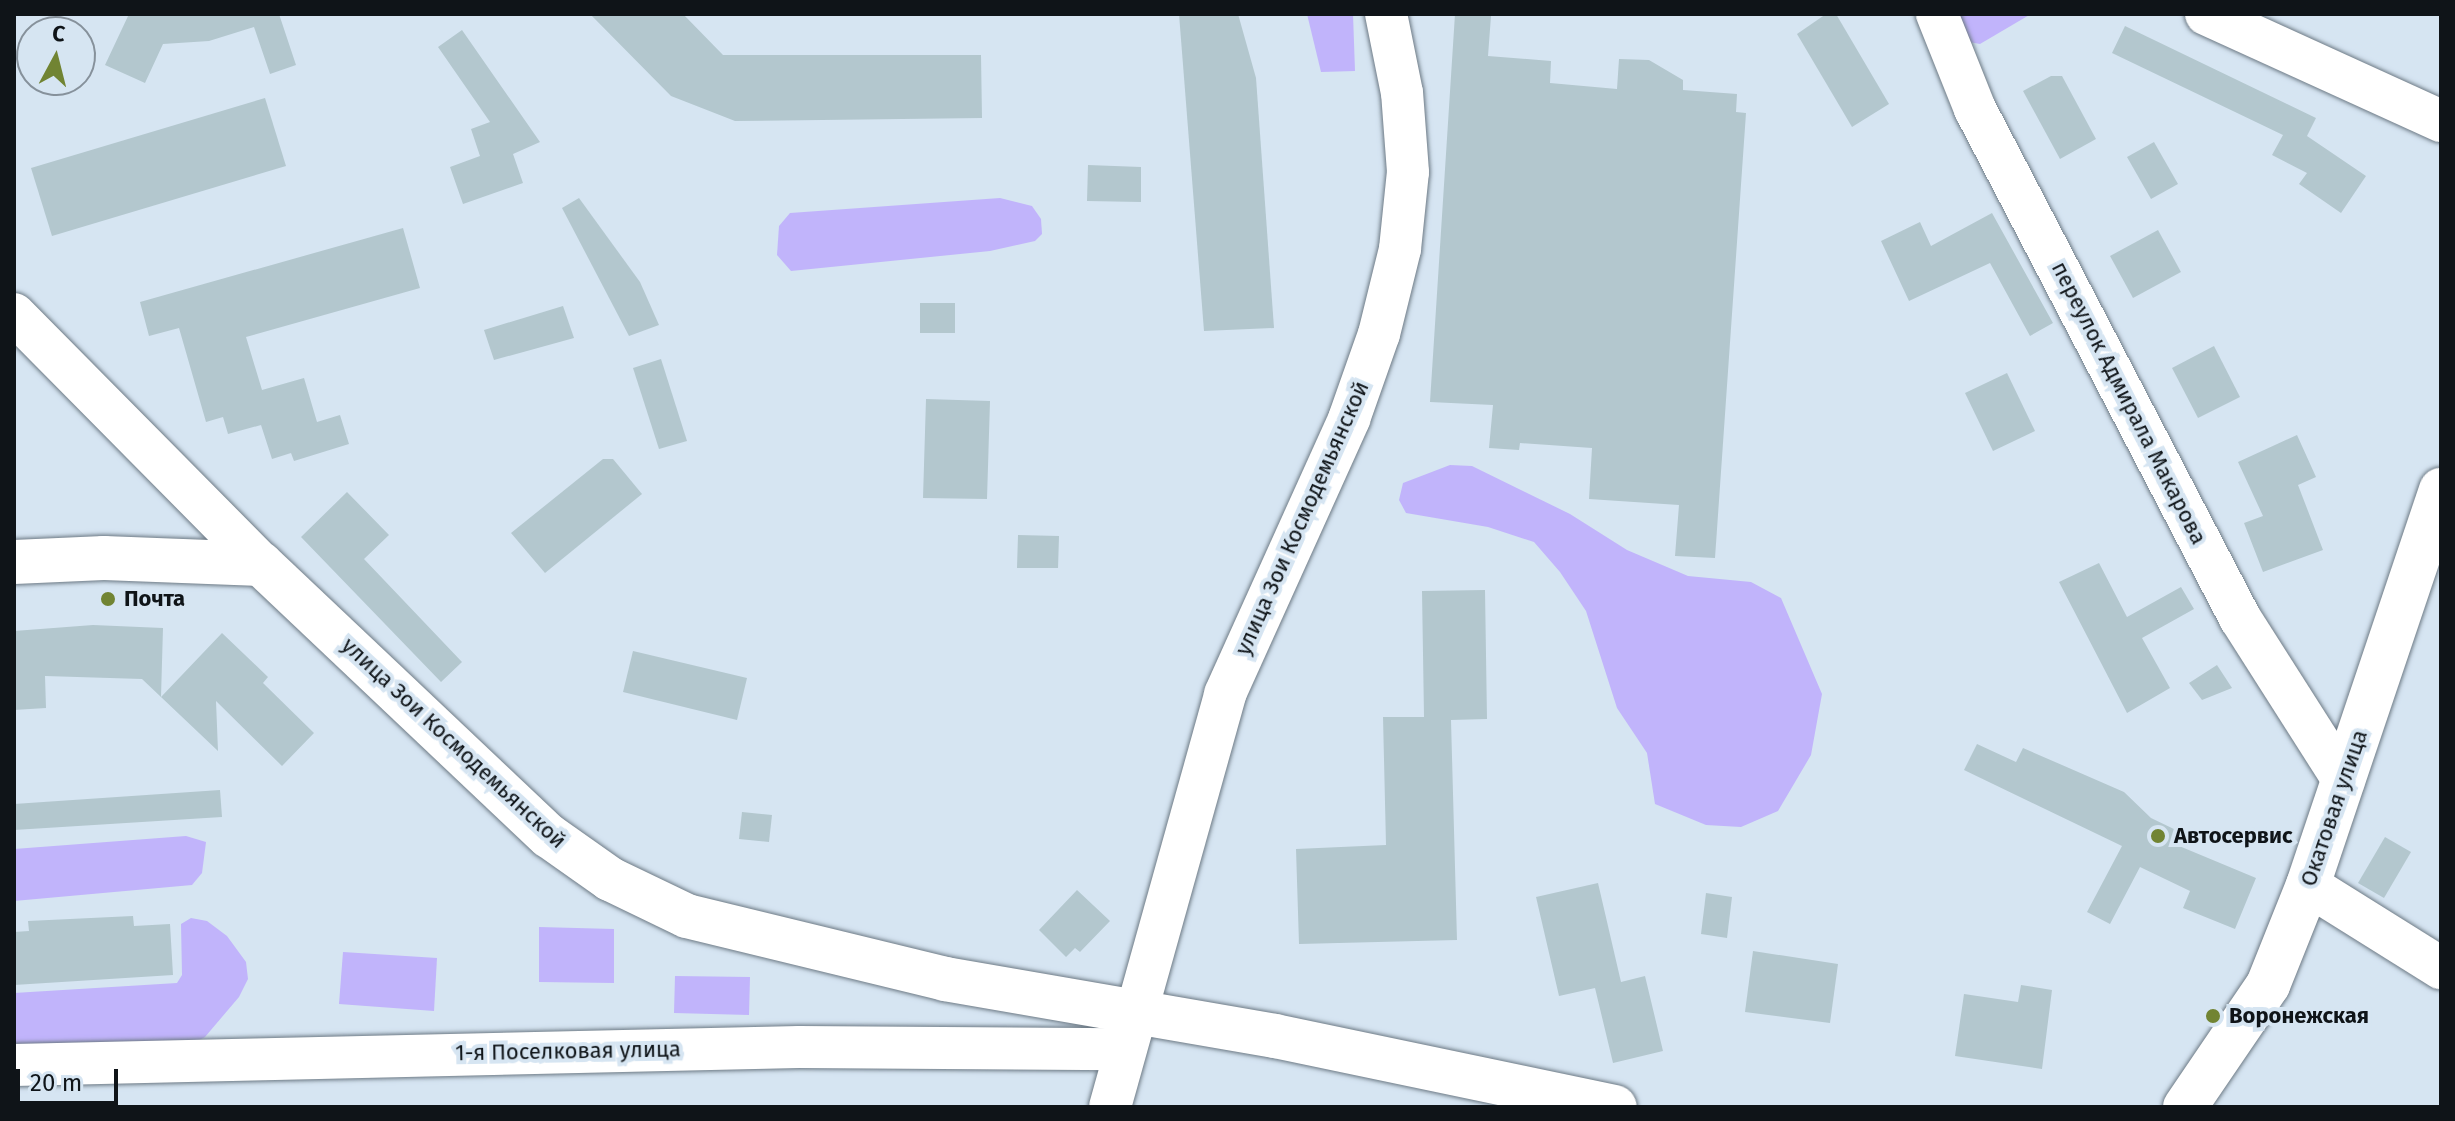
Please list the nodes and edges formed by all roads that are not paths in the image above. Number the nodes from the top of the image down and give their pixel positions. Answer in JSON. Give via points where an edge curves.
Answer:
{"nodes":[{"id":1,"x":1386,"y":14,"type":"edge"},
{"id":2,"x":1937,"y":14,"type":"edge"},
{"id":3,"x":2206,"y":14,"type":"edge"},
{"id":4,"x":2441,"y":121,"type":"edge"},
{"id":5,"x":14,"y":314,"type":"edge"},
{"id":6,"x":2441,"y":490,"type":"edge"},
{"id":7,"x":14,"y":562,"type":"edge"},
{"id":8,"x":261,"y":564,"type":"junction"},
{"id":9,"x":2344,"y":781,"type":"junction"},
{"id":10,"x":2308,"y":885,"type":"junction"},
{"id":11,"x":2441,"y":968,"type":"edge"},
{"id":12,"x":1128,"y":1031,"type":"junction"},
{"id":13,"x":14,"y":1065,"type":"edge"},
{"id":14,"x":1513,"y":1097,"type":"edge"},
{"id":15,"x":1110,"y":1107,"type":"edge"},
{"id":16,"x":1615,"y":1107,"type":"edge"},
{"id":17,"x":2185,"y":1107,"type":"edge"}],
"edges":[{"from":1,"to":12,"type":"street","name":"улица Зои Космодемьянской","via":[[1402,93],[1408,172],[1400,249],[1379,334],[1349,419],[1225,694]]},
{"from":2,"to":9,"type":"street","name":"переулок Адмирала Макарова","via":[[1975,109],[2210,562],[2307,731]]},
{"from":3,"to":4,"type":"street"},
{"from":5,"to":8,"type":"street"},
{"from":6,"to":9,"type":"main road","name":"Окатовая улица"},
{"from":7,"to":8,"type":"main road","via":[[104,558]]},
{"from":8,"to":12,"type":"main road","name":"улица Зои Космодемьянской","via":[[549,836],[610,879],[687,916]]},
{"from":9,"to":10,"type":"main road","name":"Окатовая улица"},
{"from":10,"to":11,"type":"street"},
{"from":10,"to":17,"type":"main road","name":"Окатовая улица","via":[[2268,985]]},
{"from":12,"to":13,"type":"street","name":"1-я Поселковая улица","via":[[783,1047]]},
{"from":12,"to":14,"type":"main road","name":"улица Зои Космодемьянской","via":[[1275,1036]]},
{"from":12,"to":15,"type":"street"},
{"from":14,"to":16,"type":"main road","name":"улица Зои Космодемьянской"}]}
